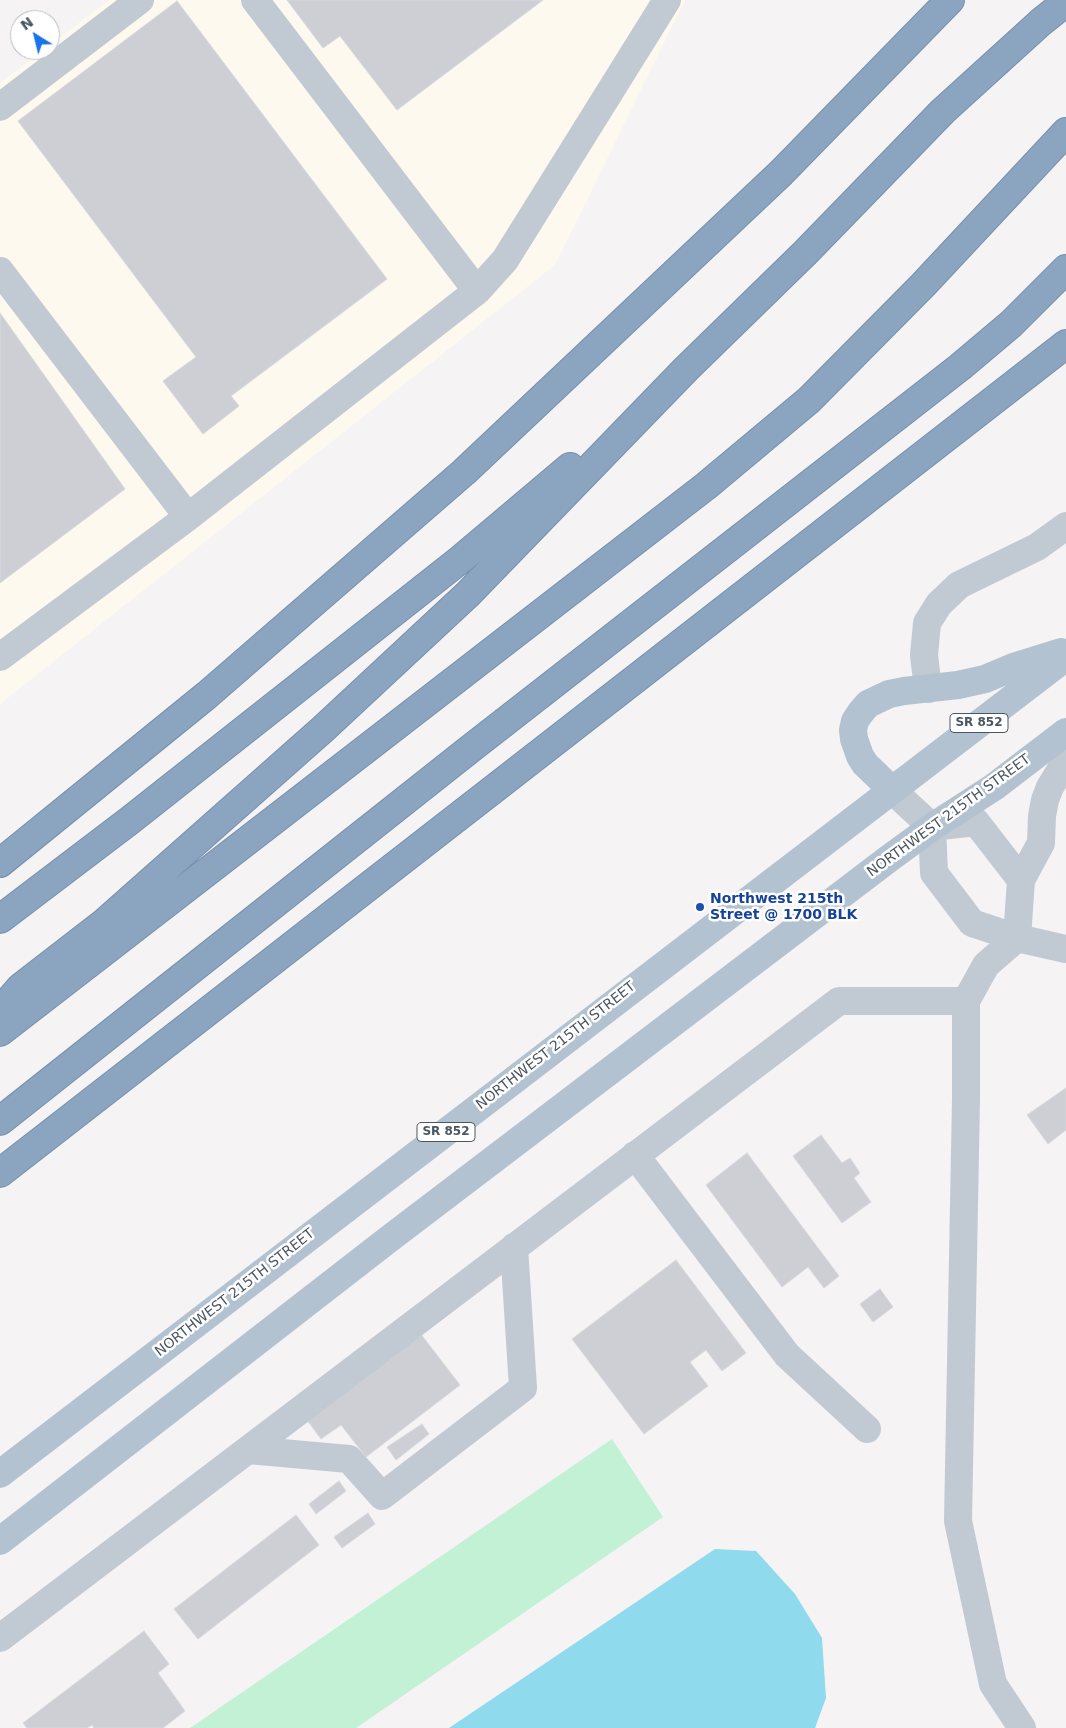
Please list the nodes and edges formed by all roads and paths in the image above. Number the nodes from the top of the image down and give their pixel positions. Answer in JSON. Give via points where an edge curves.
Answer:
{"nodes":[{"id":1,"x":140,"y":0,"type":"edge"},
{"id":2,"x":255,"y":0,"type":"edge"},
{"id":3,"x":668,"y":0,"type":"edge"},
{"id":4,"x":950,"y":0,"type":"edge"},
{"id":5,"x":1066,"y":2,"type":"edge"},
{"id":6,"x":0,"y":107,"type":"edge"},
{"id":7,"x":1066,"y":132,"type":"edge"},
{"id":8,"x":1066,"y":269,"type":"edge"},
{"id":9,"x":0,"y":271,"type":"edge"},
{"id":10,"x":477,"y":291,"type":"junction"},
{"id":11,"x":1066,"y":344,"type":"edge"},
{"id":12,"x":686,"y":369,"type":"junction"},
{"id":13,"x":188,"y":517,"type":"junction"},
{"id":14,"x":1066,"y":526,"type":"edge"},
{"id":15,"x":1066,"y":651,"type":"edge"},
{"id":16,"x":1066,"y":656,"type":"edge"},
{"id":17,"x":0,"y":657,"type":"edge"},
{"id":18,"x":928,"y":688,"type":"junction"},
{"id":19,"x":1066,"y":732,"type":"edge"},
{"id":20,"x":1066,"y":761,"type":"edge"},
{"id":21,"x":892,"y":790,"type":"junction"},
{"id":22,"x":932,"y":827,"type":"junction"},
{"id":23,"x":0,"y":862,"type":"edge"},
{"id":24,"x":1021,"y":880,"type":"junction"},
{"id":25,"x":0,"y":920,"type":"edge"},
{"id":26,"x":1017,"y":938,"type":"junction"},
{"id":27,"x":1066,"y":949,"type":"edge"},
{"id":28,"x":966,"y":1001,"type":"junction"},
{"id":29,"x":0,"y":1011,"type":"edge"},
{"id":30,"x":0,"y":1032,"type":"edge"},
{"id":31,"x":0,"y":1121,"type":"edge"},
{"id":32,"x":635,"y":1155,"type":"junction"},
{"id":33,"x":0,"y":1173,"type":"edge"},
{"id":34,"x":514,"y":1247,"type":"junction"},
{"id":35,"x":867,"y":1429,"type":"dead end"},
{"id":36,"x":248,"y":1450,"type":"junction"},
{"id":37,"x":0,"y":1474,"type":"edge"},
{"id":38,"x":0,"y":1541,"type":"edge"},
{"id":39,"x":0,"y":1638,"type":"edge"},
{"id":40,"x":1022,"y":1728,"type":"edge"}],
"edges":[{"from":1,"to":6,"type":"lane"},
{"from":2,"to":10,"type":"lane"},
{"from":3,"to":10,"type":"lane","via":[[506,260]]},
{"from":4,"to":23,"type":"highway","via":[[781,173],[464,472],[207,694]]},
{"from":5,"to":12,"type":"highway","via":[[943,111]]},
{"from":7,"to":30,"type":"highway","via":[[924,285],[809,400],[706,486]]},
{"from":8,"to":31,"type":"highway","via":[[1011,324],[953,373]]},
{"from":9,"to":13,"type":"lane"},
{"from":10,"to":13,"type":"lane"},
{"from":11,"to":33,"type":"highway"},
{"from":12,"to":25,"type":"highway","via":[[461,559]]},
{"from":12,"to":29,"type":"highway","via":[[468,594],[323,729],[106,922],[22,987]]},
{"from":13,"to":17,"type":"lane"},
{"from":14,"to":18,"type":"lane","via":[[1037,547],[960,585],[940,604],[927,623],[924,655]]},
{"from":15,"to":18,"type":"main road","via":[[985,679]]},
{"from":16,"to":21,"type":"main road","name":"NORTHWEST 215TH STREET","number":"SR 852"},
{"from":18,"to":21,"type":"main road","via":[[904,690],[883,697],[868,704],[856,721],[854,739],[860,756]]},
{"from":19,"to":22,"type":"main road","name":"NORTHWEST 215TH STREET","via":[[994,787]]},
{"from":20,"to":24,"type":"lane","via":[[1044,800],[1041,842]]},
{"from":21,"to":22,"type":"lane"},
{"from":21,"to":37,"type":"main road","name":"NORTHWEST 215TH STREET","number":"SR 852"},
{"from":22,"to":24,"type":"lane","via":[[976,822]]},
{"from":22,"to":26,"type":"lane","via":[[934,873],[972,923]]},
{"from":22,"to":38,"type":"main road","name":"NORTHWEST 215TH STREET","via":[[390,1239]]},
{"from":24,"to":26,"type":"lane"},
{"from":26,"to":27,"type":"lane"},
{"from":26,"to":28,"type":"lane","via":[[986,965]]},
{"from":28,"to":32,"type":"lane","via":[[838,1000]]},
{"from":28,"to":40,"type":"lane","via":[[977,1100],[958,1522],[993,1684]]},
{"from":32,"to":34,"type":"lane"},
{"from":32,"to":35,"type":"lane","via":[[787,1355]]},
{"from":34,"to":36,"type":"lane"},
{"from":34,"to":36,"type":"lane","via":[[523,1388],[382,1496],[349,1459]]},
{"from":36,"to":39,"type":"lane"}]}
